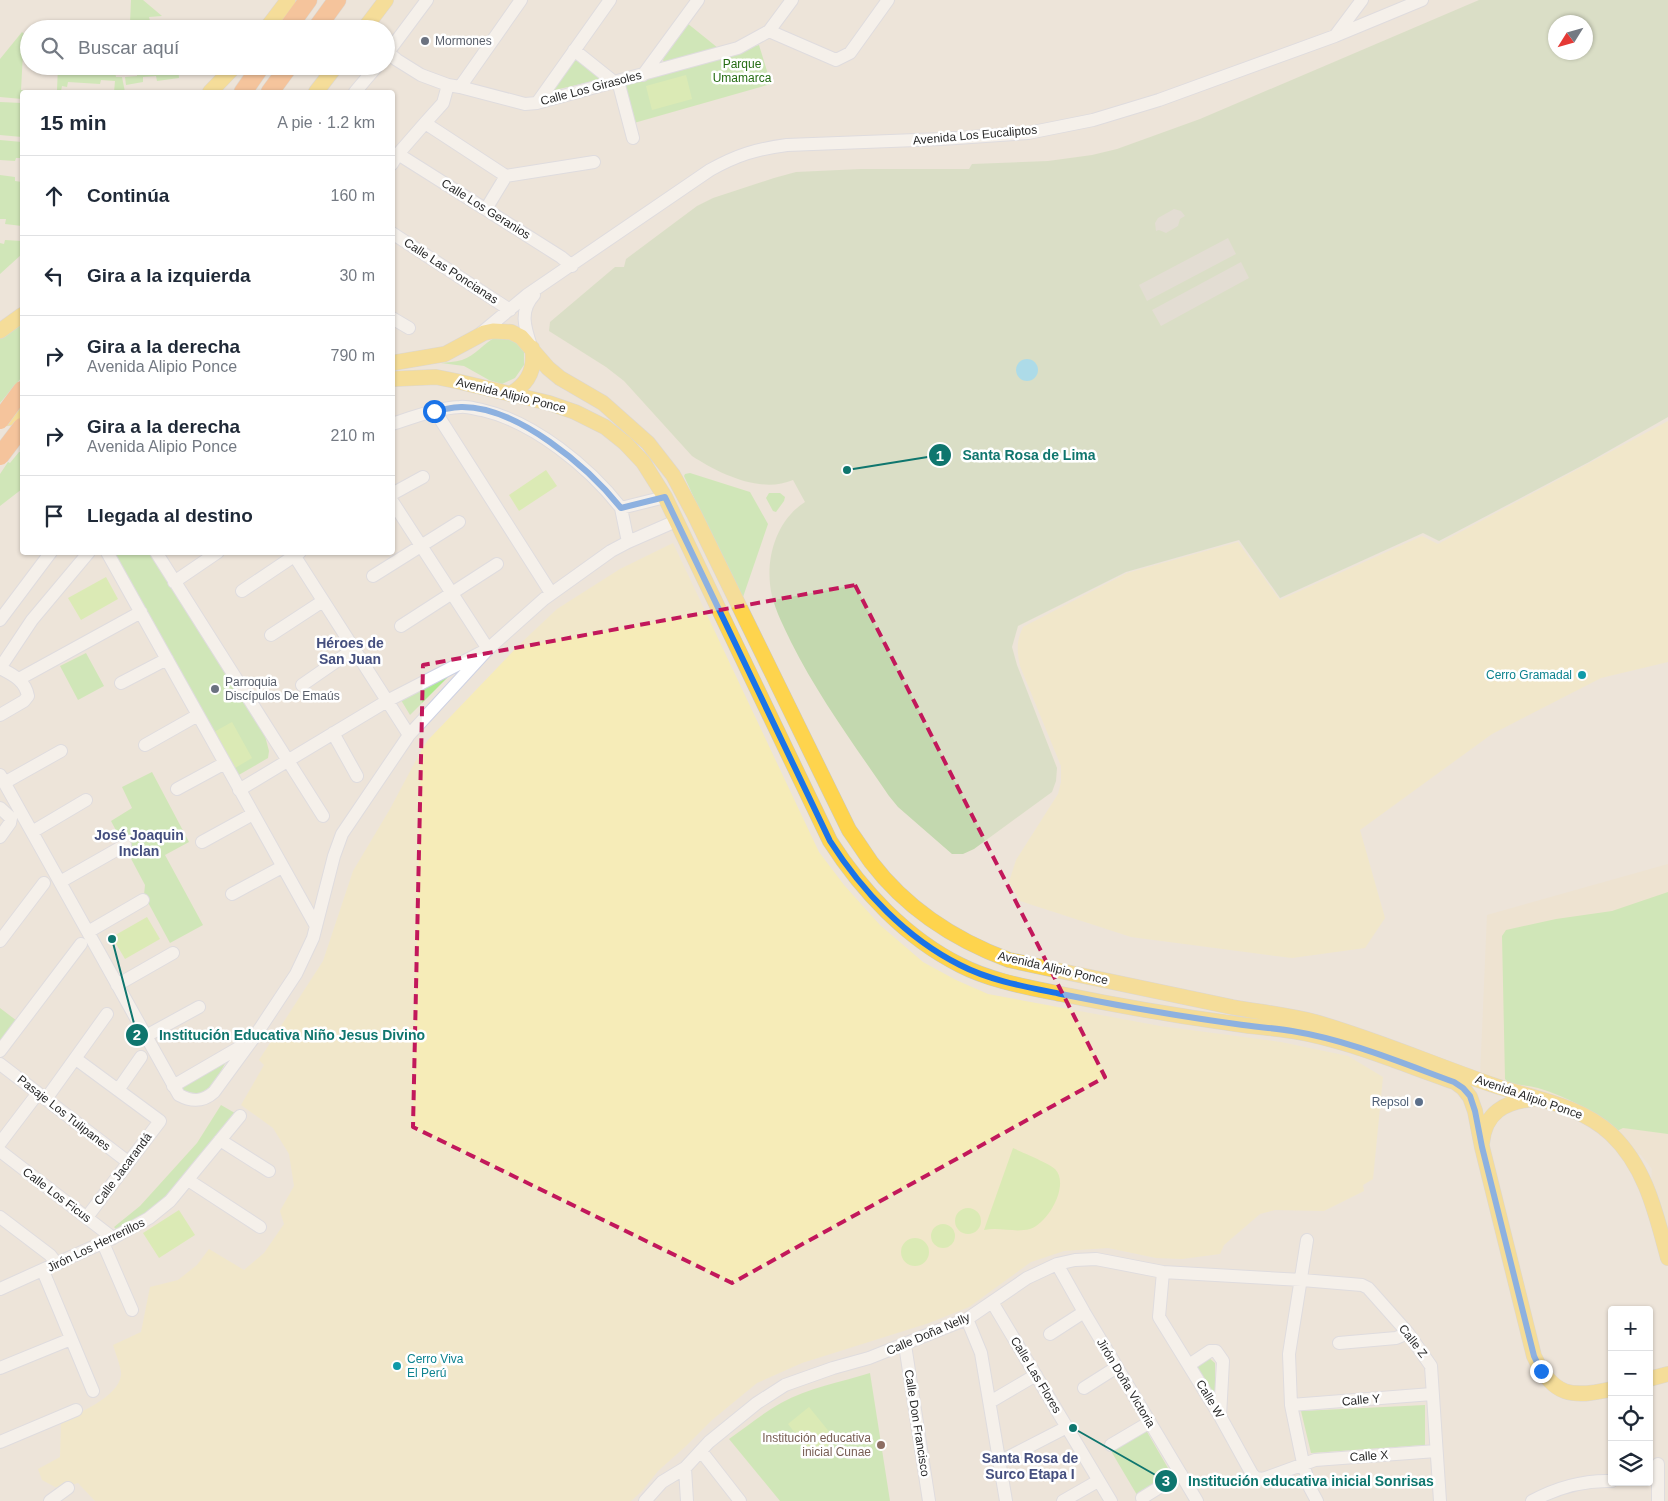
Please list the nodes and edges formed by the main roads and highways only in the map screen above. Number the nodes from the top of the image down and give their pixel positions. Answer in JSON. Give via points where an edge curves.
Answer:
{"nodes":[{"id":1,"x":288,"y":0,"type":"edge"},
{"id":2,"x":308,"y":0,"type":"edge"},
{"id":3,"x":337,"y":0,"type":"edge"},
{"id":4,"x":386,"y":0,"type":"edge"},
{"id":5,"x":273,"y":20,"type":"edge"},
{"id":6,"x":294,"y":20,"type":"edge"},
{"id":7,"x":323,"y":20,"type":"edge"},
{"id":8,"x":371,"y":20,"type":"edge"},
{"id":9,"x":227,"y":75,"type":"edge"},
{"id":10,"x":255,"y":75,"type":"edge"},
{"id":11,"x":282,"y":75,"type":"edge"},
{"id":12,"x":329,"y":75,"type":"edge"},
{"id":13,"x":212,"y":90,"type":"edge"},
{"id":14,"x":244,"y":90,"type":"edge"},
{"id":15,"x":271,"y":90,"type":"edge"},
{"id":16,"x":318,"y":90,"type":"edge"},
{"id":17,"x":20,"y":317,"type":"edge"},
{"id":18,"x":0,"y":332,"type":"edge"},
{"id":19,"x":532,"y":348,"type":"junction"},
{"id":20,"x":395,"y":362,"type":"edge"},
{"id":21,"x":395,"y":379,"type":"edge"},
{"id":22,"x":20,"y":393,"type":"edge"},
{"id":23,"x":510,"y":394,"type":"junction"},
{"id":24,"x":20,"y":416,"type":"edge"},
{"id":25,"x":0,"y":420,"type":"edge"},
{"id":26,"x":20,"y":430,"type":"edge"},
{"id":27,"x":20,"y":433,"type":"edge"},
{"id":28,"x":0,"y":436,"type":"edge"},
{"id":29,"x":0,"y":456,"type":"edge"},
{"id":30,"x":849,"y":830,"type":"junction"},
{"id":31,"x":830,"y":841,"type":"junction"},
{"id":32,"x":1539,"y":1098,"type":"junction"},
{"id":33,"x":1482,"y":1147,"type":"junction"},
{"id":34,"x":1668,"y":1258,"type":"edge"},
{"id":35,"x":1668,"y":1374,"type":"edge"},
{"id":36,"x":1653,"y":1378,"type":"edge"},
{"id":37,"x":1608,"y":1390,"type":"edge"}],
"edges":[{"from":1,"to":5,"type":"main road"},
{"from":2,"to":6,"type":"highway"},
{"from":3,"to":7,"type":"highway"},
{"from":4,"to":8,"type":"main road"},
{"from":9,"to":13,"type":"main road"},
{"from":10,"to":14,"type":"highway"},
{"from":11,"to":15,"type":"highway"},
{"from":12,"to":16,"type":"main road"},
{"from":17,"to":18,"type":"main road"},
{"from":19,"to":20,"type":"main road","name":"Avenida Alipio Ponce","via":[[521,337],[501,330],[484,333],[445,354]]},
{"from":19,"to":23,"type":"main road","via":[[530,376]]},
{"from":19,"to":30,"type":"main road","name":"Avenida Alipio Ponce","via":[[560,378],[603,403],[625,421],[648,443],[673,476]]},
{"from":21,"to":23,"type":"main road","name":"Avenida Alipio Ponce","via":[[436,377]]},
{"from":22,"to":25,"type":"highway","bridge":true},
{"from":23,"to":31,"type":"main road","name":"Avenida Alipio Ponce","via":[[575,412],[605,427],[643,462],[665,497]]},
{"from":24,"to":25,"type":"main road"},
{"from":26,"to":29,"type":"highway","bridge":true},
{"from":27,"to":28,"type":"main road"},
{"from":30,"to":31,"type":"main road"},
{"from":30,"to":32,"type":"main road","name":"Avenida Alipio Ponce","via":[[872,863],[907,900],[952,934],[982,950],[1009,960],[1313,1022],[1352,1033],[1492,1085]]},
{"from":31,"to":33,"type":"main road","name":"Avenida Alipio Ponce","via":[[860,884],[889,913],[939,954],[961,966],[1016,984],[1141,1009],[1293,1031],[1380,1056],[1463,1088],[1470,1096],[1475,1111]]},
{"from":32,"to":33,"type":"main road","via":[[1514,1101],[1495,1113],[1483,1133]]},
{"from":32,"to":34,"type":"main road","name":"Avenida Alipio Ponce","via":[[1594,1121],[1624,1148],[1645,1181],[1653,1201]]},
{"from":33,"to":37,"type":"main road","name":"Avenida Alipio Ponce","via":[[1534,1356],[1541,1371],[1548,1381],[1577,1395]]},
{"from":35,"to":36,"type":"main road"}]}
